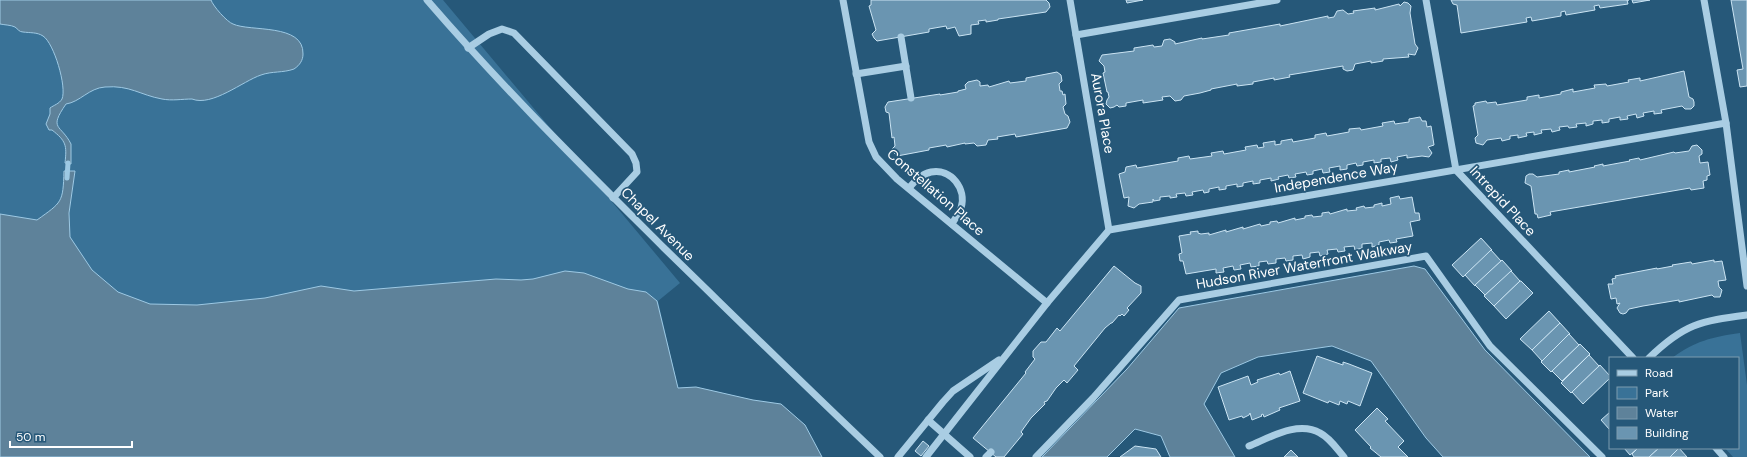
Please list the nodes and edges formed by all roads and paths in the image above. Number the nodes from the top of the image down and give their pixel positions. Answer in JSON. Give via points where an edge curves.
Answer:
{"nodes":[{"id":1,"x":428,"y":0,"type":"edge"},
{"id":2,"x":844,"y":0,"type":"edge"},
{"id":3,"x":1070,"y":0,"type":"edge"},
{"id":4,"x":1277,"y":0,"type":"edge"},
{"id":5,"x":1426,"y":0,"type":"edge"},
{"id":6,"x":1704,"y":0,"type":"edge"},
{"id":7,"x":1076,"y":35,"type":"junction"},
{"id":8,"x":901,"y":37,"type":"dead end"},
{"id":9,"x":468,"y":48,"type":"junction"},
{"id":10,"x":906,"y":66,"type":"junction"},
{"id":11,"x":856,"y":74,"type":"junction"},
{"id":12,"x":911,"y":98,"type":"dead end"},
{"id":13,"x":1726,"y":124,"type":"junction"},
{"id":14,"x":1456,"y":170,"type":"junction"},
{"id":15,"x":909,"y":188,"type":"junction"},
{"id":16,"x":613,"y":198,"type":"junction"},
{"id":17,"x":952,"y":224,"type":"junction"},
{"id":18,"x":1109,"y":230,"type":"junction"},
{"id":19,"x":1747,"y":286,"type":"edge"},
{"id":20,"x":1047,"y":303,"type":"junction"},
{"id":21,"x":1747,"y":315,"type":"edge"},
{"id":22,"x":1007,"y":354,"type":"junction"},
{"id":23,"x":1632,"y":357,"type":"edge"},
{"id":24,"x":1650,"y":357,"type":"edge"},
{"id":25,"x":928,"y":420,"type":"junction"},
{"id":26,"x":944,"y":434,"type":"junction"},
{"id":27,"x":1249,"y":446,"type":"dead end"},
{"id":28,"x":1717,"y":449,"type":"edge"},
{"id":29,"x":880,"y":457,"type":"edge"},
{"id":30,"x":898,"y":457,"type":"edge"},
{"id":31,"x":926,"y":457,"type":"edge"},
{"id":32,"x":970,"y":457,"type":"edge"},
{"id":33,"x":1036,"y":457,"type":"edge"},
{"id":34,"x":1344,"y":457,"type":"edge"},
{"id":35,"x":1602,"y":457,"type":"edge"},
{"id":36,"x":1724,"y":457,"type":"edge"}],
"edges":[{"from":1,"to":9,"type":"street","name":"Chapel Avenue"},
{"from":2,"to":11,"type":"street","name":"Constellation Place"},
{"from":3,"to":7,"type":"street","name":"Aurora Place"},
{"from":4,"to":7,"type":"street"},
{"from":5,"to":14,"type":"street","name":"Intrepid Place"},
{"from":6,"to":13,"type":"street"},
{"from":7,"to":18,"type":"street","name":"Aurora Place"},
{"from":8,"to":10,"type":"street"},
{"from":9,"to":16,"type":"street","name":"Chapel Avenue"},
{"from":9,"to":16,"type":"street","via":[[502,29],[514,33],[632,154],[637,172]]},
{"from":10,"to":11,"type":"street"},
{"from":10,"to":12,"type":"street"},
{"from":11,"to":15,"type":"street","name":"Constellation Place","via":[[866,133],[872,150],[881,164]]},
{"from":13,"to":14,"type":"street","name":"Independence Way"},
{"from":13,"to":19,"type":"street"},
{"from":14,"to":18,"type":"street","name":"Independence Way"},
{"from":14,"to":23,"type":"street","name":"Intrepid Place"},
{"from":15,"to":17,"type":"street","name":"Constellation Place"},
{"from":15,"to":17,"type":"street","via":[[917,179],[930,172],[950,175],[959,187],[962,200],[959,213]]},
{"from":16,"to":29,"type":"street","name":"Chapel Avenue"},
{"from":17,"to":20,"type":"street","name":"Constellation Place"},
{"from":18,"to":20,"type":"street"},
{"from":20,"to":22,"type":"street"},
{"from":21,"to":24,"type":"street","via":[[1696,324],[1675,335]]},
{"from":22,"to":25,"type":"street","via":[[954,391]]},
{"from":22,"to":26,"type":"street"},
{"from":25,"to":26,"type":"street"},
{"from":25,"to":30,"type":"street"},
{"from":26,"to":31,"type":"street"},
{"from":26,"to":32,"type":"street"},
{"from":27,"to":34,"type":"street","via":[[1288,430],[1305,428],[1325,436]]},
{"from":28,"to":36,"type":"street"},
{"from":33,"to":35,"type":"street","name":"Hudson River Waterfront Walkway","via":[[1093,398],[1179,300],[1426,256],[1490,346]]}]}
